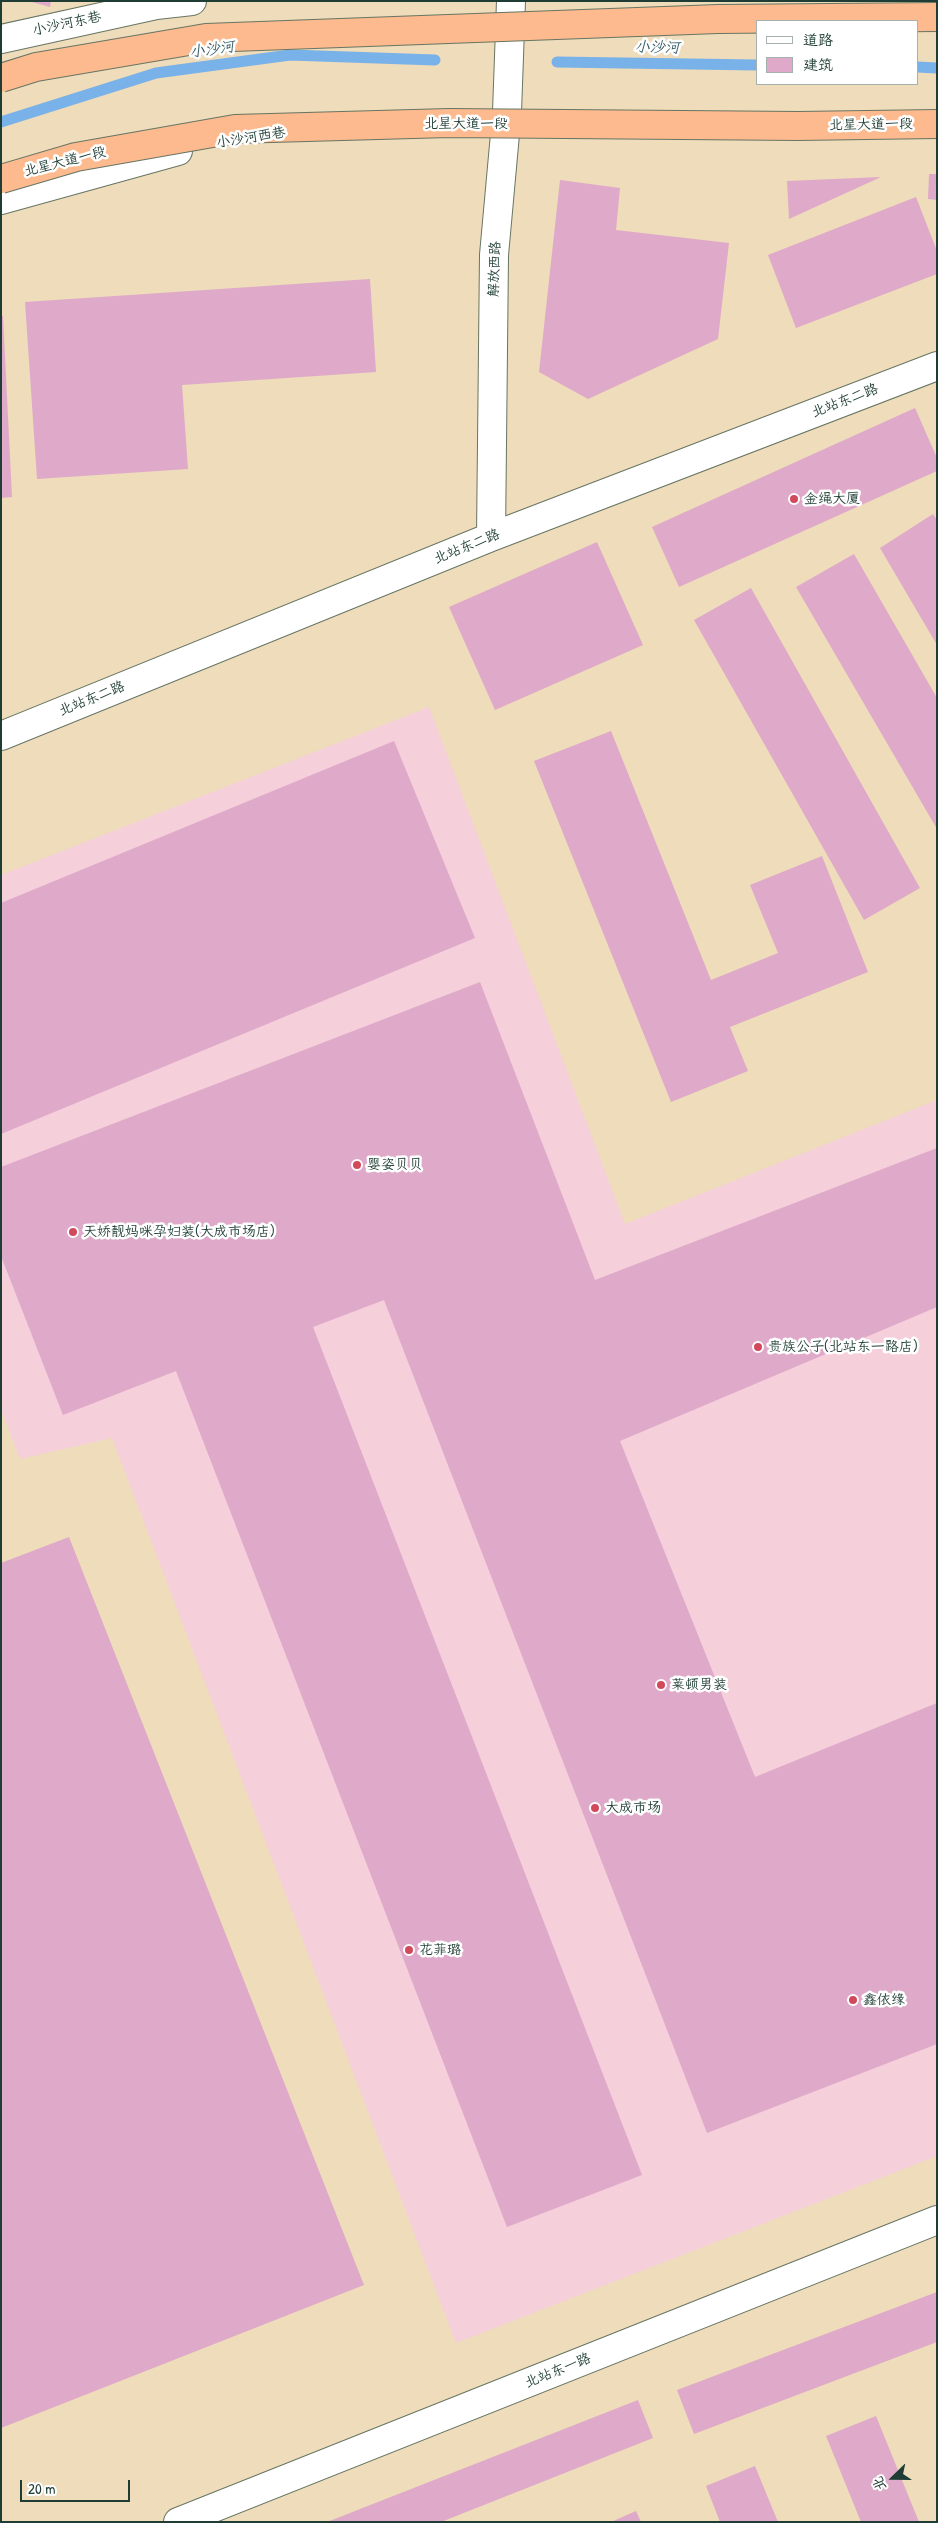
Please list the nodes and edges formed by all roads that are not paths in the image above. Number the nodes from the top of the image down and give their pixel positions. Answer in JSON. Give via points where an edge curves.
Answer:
{"nodes":[{"id":1,"x":192,"y":1,"type":"edge"},
{"id":2,"x":512,"y":1,"type":"edge"},
{"id":3,"x":937,"y":18,"type":"edge"},
{"id":4,"x":1,"y":39,"type":"edge"},
{"id":5,"x":1,"y":78,"type":"edge"},
{"id":6,"x":507,"y":112,"type":"junction"},
{"id":7,"x":937,"y":124,"type":"edge"},
{"id":8,"x":1,"y":179,"type":"edge"},
{"id":9,"x":1,"y":200,"type":"edge"},
{"id":10,"x":937,"y":366,"type":"edge"},
{"id":11,"x":491,"y":537,"type":"junction"},
{"id":12,"x":1,"y":736,"type":"edge"},
{"id":13,"x":937,"y":2220,"type":"edge"},
{"id":14,"x":178,"y":2522,"type":"edge"}],
"edges":[{"from":1,"to":4,"type":"street","name":"小沙河东巷","via":[[156,5]]},
{"from":2,"to":6,"type":"street","name":"解放西路"},
{"from":3,"to":5,"type":"highway","bridge":true,"via":[[708,19],[206,38],[36,67]]},
{"from":6,"to":9,"type":"street","name":"小沙河西巷","via":[[259,135],[160,154]]},
{"from":6,"to":11,"type":"street","name":"解放西路","via":[[494,255]]},
{"from":7,"to":8,"type":"highway","name":"北星大道一段","bridge":true,"via":[[449,123],[235,129],[76,157]]},
{"from":10,"to":11,"type":"street","name":"北站东二路"},
{"from":11,"to":12,"type":"street","name":"北站东二路"},
{"from":13,"to":14,"type":"street","name":"北站东一路"}]}
